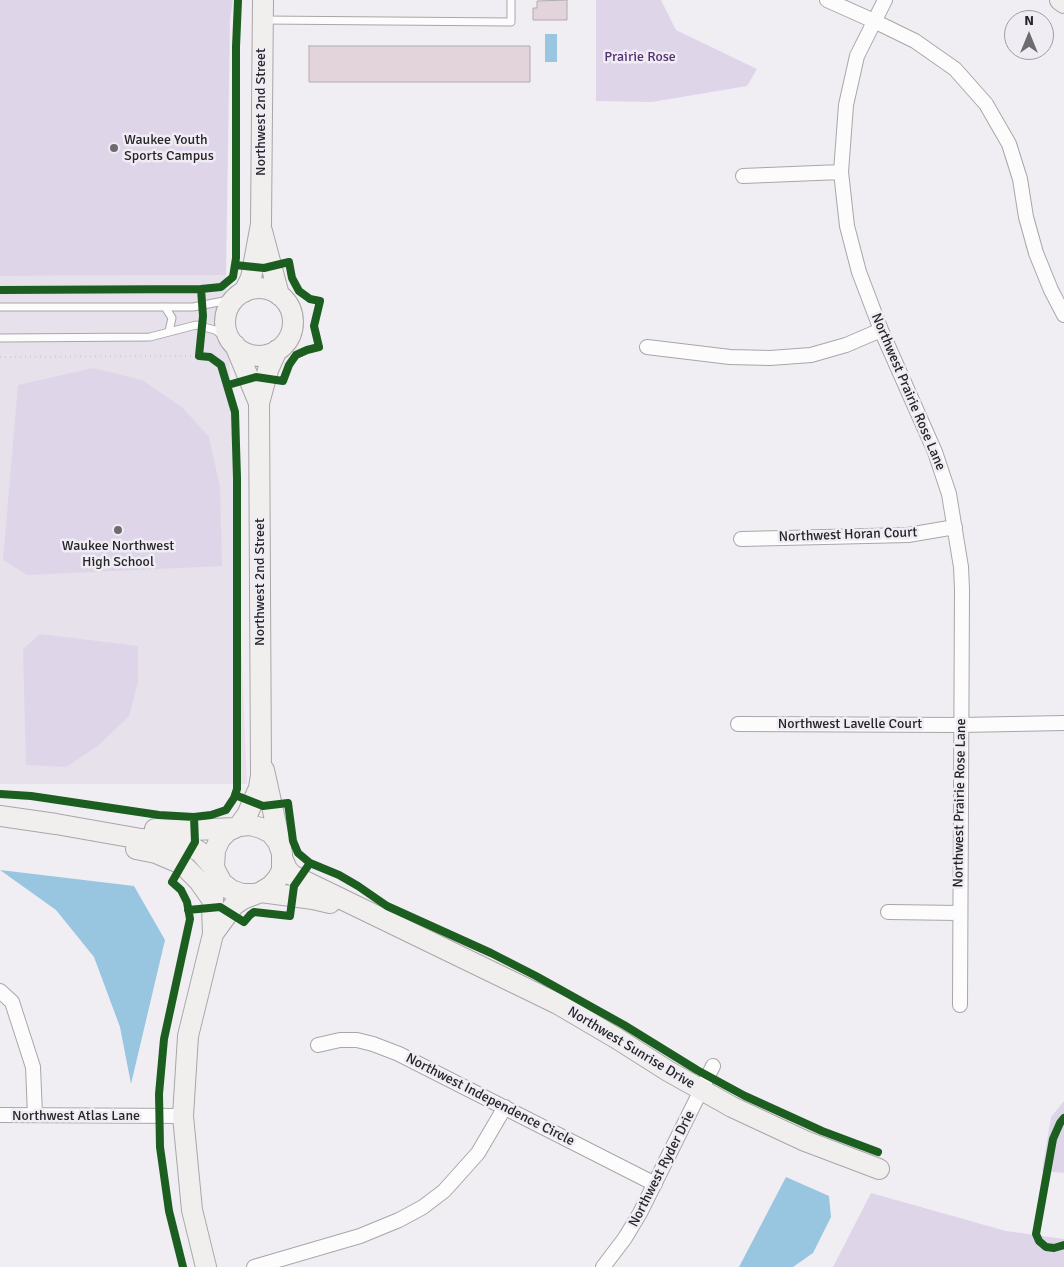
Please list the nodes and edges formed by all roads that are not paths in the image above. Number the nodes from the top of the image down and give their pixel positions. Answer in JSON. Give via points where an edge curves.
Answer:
{"nodes":[{"id":1,"x":263,"y":0,"type":"edge"},
{"id":2,"x":511,"y":0,"type":"edge"},
{"id":3,"x":827,"y":0,"type":"edge"},
{"id":4,"x":885,"y":0,"type":"edge"},
{"id":5,"x":1060,"y":0,"type":"edge"},
{"id":6,"x":1064,"y":2,"type":"edge"},
{"id":7,"x":262,"y":20,"type":"junction"},
{"id":8,"x":874,"y":21,"type":"junction"},
{"id":9,"x":841,"y":172,"type":"junction"},
{"id":10,"x":743,"y":176,"type":"dead end"},
{"id":11,"x":260,"y":224,"type":"junction"},
{"id":12,"x":239,"y":295,"type":"junction"},
{"id":13,"x":279,"y":295,"type":"junction"},
{"id":14,"x":0,"y":307,"type":"edge"},
{"id":15,"x":166,"y":307,"type":"junction"},
{"id":16,"x":1064,"y":315,"type":"edge"},
{"id":17,"x":881,"y":330,"type":"junction"},
{"id":18,"x":168,"y":332,"type":"junction"},
{"id":19,"x":0,"y":338,"type":"edge"},
{"id":20,"x":233,"y":343,"type":"junction"},
{"id":21,"x":647,"y":347,"type":"dead end"},
{"id":22,"x":277,"y":350,"type":"junction"},
{"id":23,"x":259,"y":403,"type":"junction"},
{"id":24,"x":955,"y":527,"type":"junction"},
{"id":25,"x":742,"y":539,"type":"dead end"},
{"id":26,"x":1064,"y":723,"type":"edge"},
{"id":27,"x":738,"y":724,"type":"dead end"},
{"id":28,"x":961,"y":725,"type":"junction"},
{"id":29,"x":261,"y":761,"type":"junction"},
{"id":30,"x":0,"y":816,"type":"edge"},
{"id":31,"x":56,"y":824,"type":"junction"},
{"id":32,"x":236,"y":827,"type":"junction"},
{"id":33,"x":283,"y":857,"type":"junction"},
{"id":34,"x":215,"y":870,"type":"junction"},
{"id":35,"x":257,"y":893,"type":"junction"},
{"id":36,"x":213,"y":901,"type":"junction"},
{"id":37,"x":888,"y":912,"type":"dead end"},
{"id":38,"x":959,"y":913,"type":"junction"},
{"id":39,"x":384,"y":921,"type":"junction"},
{"id":40,"x":213,"y":934,"type":"junction"},
{"id":41,"x":0,"y":992,"type":"edge"},
{"id":42,"x":960,"y":1005,"type":"dead end"},
{"id":43,"x":318,"y":1045,"type":"dead end"},
{"id":44,"x":713,"y":1066,"type":"dead end"},
{"id":45,"x":701,"y":1090,"type":"junction"},
{"id":46,"x":505,"y":1107,"type":"junction"},
{"id":47,"x":35,"y":1115,"type":"junction"},
{"id":48,"x":0,"y":1116,"type":"edge"},
{"id":49,"x":183,"y":1116,"type":"junction"},
{"id":50,"x":879,"y":1169,"type":"dead end"},
{"id":51,"x":656,"y":1184,"type":"junction"},
{"id":52,"x":206,"y":1267,"type":"edge"},
{"id":53,"x":254,"y":1267,"type":"edge"},
{"id":54,"x":603,"y":1267,"type":"edge"}],
"edges":[{"from":1,"to":7,"type":"street","name":"Northwest 2nd Street"},
{"from":2,"to":7,"type":"lane","via":[[511,22]]},
{"from":3,"to":8,"type":"street"},
{"from":4,"to":8,"type":"street","name":"Northwest Prairie Rose Lane"},
{"from":5,"to":6,"type":"street"},
{"from":7,"to":11,"type":"street","name":"Northwest 2nd Street"},
{"from":8,"to":9,"type":"street","name":"Northwest Prairie Rose Lane","via":[[858,56],[846,105]]},
{"from":8,"to":16,"type":"street","via":[[914,41],[955,68],[986,104],[1009,144],[1036,254]]},
{"from":9,"to":10,"type":"street"},
{"from":9,"to":17,"type":"street","name":"Northwest Prairie Rose Lane","via":[[847,226],[859,272]]},
{"from":11,"to":12,"type":"street","name":"Northwest 2nd Street","via":[[250,278]]},
{"from":11,"to":13,"type":"street","name":"Northwest 2nd Street"},
{"from":12,"to":13,"type":"street","via":[[254,288],[266,288]]},
{"from":12,"to":15,"type":"lane","via":[[193,307]]},
{"from":12,"to":20,"type":"street","name":"Northwest 2nd Street","via":[[228,308],[225,319],[226,330]]},
{"from":13,"to":22,"type":"street","name":"Northwest 2nd Street","via":[[291,308],[294,319],[288,340]]},
{"from":14,"to":15,"type":"lane"},
{"from":15,"to":18,"type":"lane","via":[[172,318]]},
{"from":17,"to":21,"type":"street","via":[[811,355],[770,358],[730,357]]},
{"from":17,"to":24,"type":"street","name":"Northwest Prairie Rose Lane","via":[[935,452],[949,494]]},
{"from":18,"to":19,"type":"lane","via":[[150,337]]},
{"from":18,"to":20,"type":"lane","via":[[196,325],[215,330]]},
{"from":20,"to":22,"type":"street","via":[[255,355],[271,354]]},
{"from":20,"to":23,"type":"street","name":"Northwest 2nd Street"},
{"from":22,"to":23,"type":"street","name":"Northwest 2nd Street"},
{"from":23,"to":29,"type":"street","name":"Northwest 2nd Street"},
{"from":24,"to":25,"type":"street","name":"Northwest Horan Court","via":[[908,535]]},
{"from":24,"to":28,"type":"street","name":"Northwest Prairie Rose Lane","via":[[962,589]]},
{"from":26,"to":28,"type":"street","name":"Northwest Lavelle Court"},
{"from":27,"to":28,"type":"street","name":"Northwest Lavelle Court"},
{"from":28,"to":38,"type":"street","name":"Northwest Prairie Rose Lane"},
{"from":29,"to":32,"type":"street","name":"Northwest 2nd Street","via":[[259,788],[247,815]]},
{"from":29,"to":33,"type":"street","name":"Northwest 2nd Street"},
{"from":30,"to":31,"type":"street"},
{"from":31,"to":32,"type":"street","via":[[85,821],[170,830]]},
{"from":31,"to":34,"type":"street","via":[[183,844],[200,852]]},
{"from":31,"to":36,"type":"street","via":[[75,835],[156,854],[182,864]]},
{"from":32,"to":33,"type":"street","via":[[250,825],[271,834],[278,842]]},
{"from":32,"to":34,"type":"street","via":[[220,839],[215,850]]},
{"from":33,"to":35,"type":"street","via":[[278,878]]},
{"from":33,"to":39,"type":"street","name":"Northwest Sunrise Drive","via":[[286,869],[292,875]]},
{"from":34,"to":35,"type":"street","via":[[222,883],[231,890],[242,894]]},
{"from":34,"to":36,"type":"street"},
{"from":35,"to":39,"type":"street","name":"Northwest Sunrise Drive","via":[[313,899]]},
{"from":35,"to":40,"type":"street","via":[[234,905]]},
{"from":36,"to":40,"type":"street"},
{"from":37,"to":38,"type":"street"},
{"from":38,"to":42,"type":"street","name":"Northwest Prairie Rose Lane"},
{"from":39,"to":45,"type":"street","name":"Northwest Sunrise Drive","via":[[558,1004]]},
{"from":40,"to":49,"type":"street","via":[[188,1036]]},
{"from":41,"to":47,"type":"street","via":[[12,1002],[33,1067]]},
{"from":43,"to":46,"type":"street","name":"Northwest Independence Circle","via":[[340,1040],[373,1044]]},
{"from":44,"to":45,"type":"street","name":"Northwest Ryder Drie"},
{"from":45,"to":50,"type":"street","name":"Northwest Sunrise Drive","via":[[775,1128]]},
{"from":45,"to":51,"type":"street","name":"Northwest Ryder Drie"},
{"from":46,"to":51,"type":"street","name":"Northwest Independence Circle"},
{"from":46,"to":53,"type":"street","via":[[478,1153],[444,1191],[423,1207],[360,1236]]},
{"from":47,"to":48,"type":"street","name":"Northwest Atlas Lane"},
{"from":47,"to":49,"type":"street","name":"Northwest Atlas Lane"},
{"from":49,"to":52,"type":"street","via":[[192,1210]]},
{"from":51,"to":54,"type":"street","name":"Northwest Ryder Drie","via":[[626,1238]]}]}
